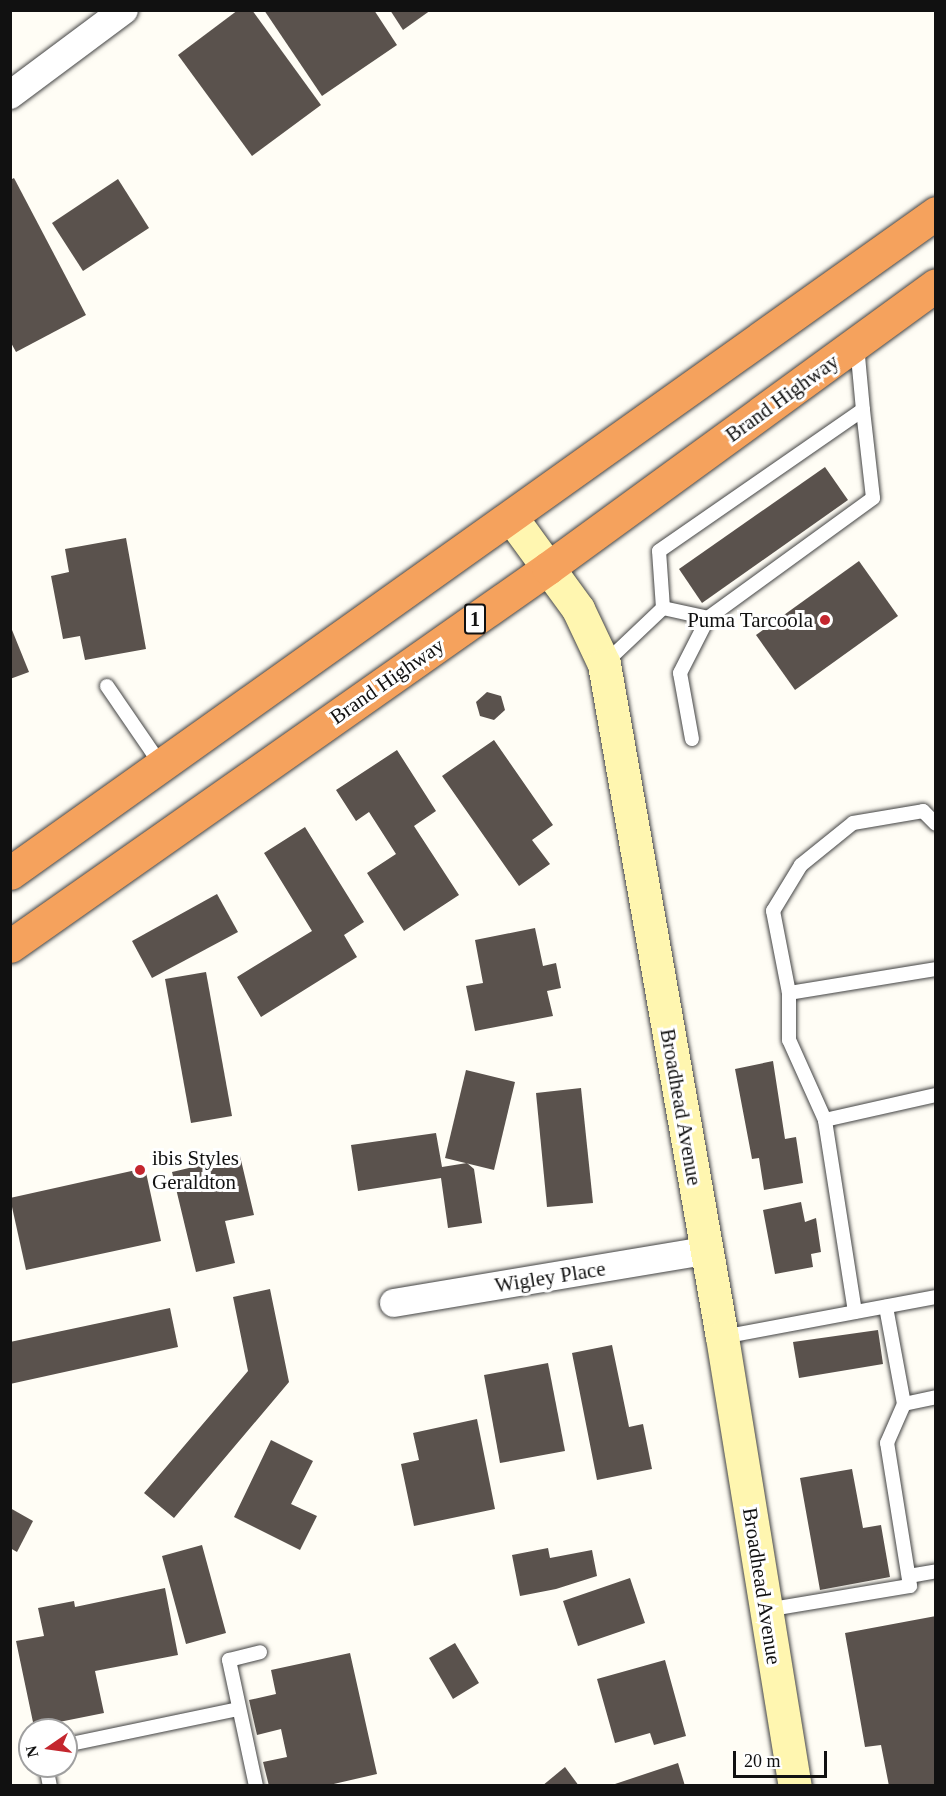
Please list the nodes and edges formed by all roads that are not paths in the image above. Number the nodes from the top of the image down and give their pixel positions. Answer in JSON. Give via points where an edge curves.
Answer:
{"nodes":[{"id":1,"x":124,"y":10,"type":"edge"},
{"id":2,"x":10,"y":95,"type":"edge"},
{"id":3,"x":936,"y":213,"type":"edge"},
{"id":4,"x":936,"y":285,"type":"edge"},
{"id":5,"x":857,"y":343,"type":"junction"},
{"id":6,"x":863,"y":410,"type":"junction"},
{"id":7,"x":511,"y":518,"type":"junction"},
{"id":8,"x":548,"y":568,"type":"junction"},
{"id":9,"x":663,"y":608,"type":"junction"},
{"id":10,"x":708,"y":618,"type":"junction"},
{"id":11,"x":604,"y":664,"type":"junction"},
{"id":12,"x":107,"y":686,"type":"dead end"},
{"id":13,"x":692,"y":739,"type":"dead end"},
{"id":14,"x":162,"y":767,"type":"junction"},
{"id":15,"x":936,"y":824,"type":"edge"},
{"id":16,"x":10,"y":873,"type":"edge"},
{"id":17,"x":10,"y":946,"type":"edge"},
{"id":18,"x":936,"y":969,"type":"edge"},
{"id":19,"x":789,"y":993,"type":"junction"},
{"id":20,"x":936,"y":1095,"type":"edge"},
{"id":21,"x":825,"y":1120,"type":"junction"},
{"id":22,"x":706,"y":1251,"type":"junction"},
{"id":23,"x":936,"y":1298,"type":"edge"},
{"id":24,"x":394,"y":1303,"type":"dead end"},
{"id":25,"x":886,"y":1307,"type":"junction"},
{"id":26,"x":855,"y":1312,"type":"junction"},
{"id":27,"x":722,"y":1337,"type":"junction"},
{"id":28,"x":936,"y":1398,"type":"edge"},
{"id":29,"x":904,"y":1404,"type":"junction"},
{"id":30,"x":936,"y":1571,"type":"edge"},
{"id":31,"x":909,"y":1576,"type":"junction"},
{"id":32,"x":766,"y":1610,"type":"junction"},
{"id":33,"x":261,"y":1652,"type":"dead end"},
{"id":34,"x":238,"y":1709,"type":"junction"},
{"id":35,"x":78,"y":1742,"type":"edge"},
{"id":36,"x":256,"y":1785,"type":"edge"},
{"id":37,"x":795,"y":1785,"type":"edge"}],
"edges":[{"from":1,"to":2,"type":"street"},
{"from":3,"to":7,"type":"highway"},
{"from":4,"to":5,"type":"highway","name":"Brand Highway","number":"1"},
{"from":5,"to":6,"type":"lane"},
{"from":5,"to":8,"type":"highway","name":"Brand Highway","number":"1"},
{"from":6,"to":9,"type":"lane","via":[[658,551]]},
{"from":6,"to":10,"type":"lane","via":[[873,498]]},
{"from":7,"to":8,"type":"street","name":"Broadhead Avenue"},
{"from":7,"to":14,"type":"highway"},
{"from":8,"to":11,"type":"street","name":"Broadhead Avenue","via":[[578,609]]},
{"from":8,"to":17,"type":"highway","name":"Brand Highway","number":"1"},
{"from":9,"to":10,"type":"lane"},
{"from":9,"to":11,"type":"lane"},
{"from":10,"to":13,"type":"lane","via":[[680,673]]},
{"from":11,"to":22,"type":"street","name":"Broadhead Avenue"},
{"from":12,"to":14,"type":"lane"},
{"from":14,"to":16,"type":"highway"},
{"from":15,"to":19,"type":"lane","via":[[923,811],[853,823],[801,865],[773,911]]},
{"from":18,"to":19,"type":"lane"},
{"from":19,"to":21,"type":"lane","via":[[789,1040]]},
{"from":20,"to":21,"type":"lane"},
{"from":21,"to":26,"type":"lane"},
{"from":22,"to":24,"type":"street","name":"Wigley Place"},
{"from":22,"to":27,"type":"street","name":"Broadhead Avenue"},
{"from":23,"to":25,"type":"lane"},
{"from":25,"to":26,"type":"lane"},
{"from":25,"to":29,"type":"lane"},
{"from":26,"to":27,"type":"lane"},
{"from":27,"to":32,"type":"street","name":"Broadhead Avenue"},
{"from":28,"to":29,"type":"lane"},
{"from":29,"to":31,"type":"lane","via":[[887,1443]]},
{"from":30,"to":31,"type":"lane"},
{"from":31,"to":32,"type":"lane","via":[[910,1586]]},
{"from":32,"to":37,"type":"street","name":"Broadhead Avenue"},
{"from":33,"to":34,"type":"lane","via":[[229,1660]]},
{"from":34,"to":35,"type":"lane"},
{"from":34,"to":36,"type":"lane"}]}
